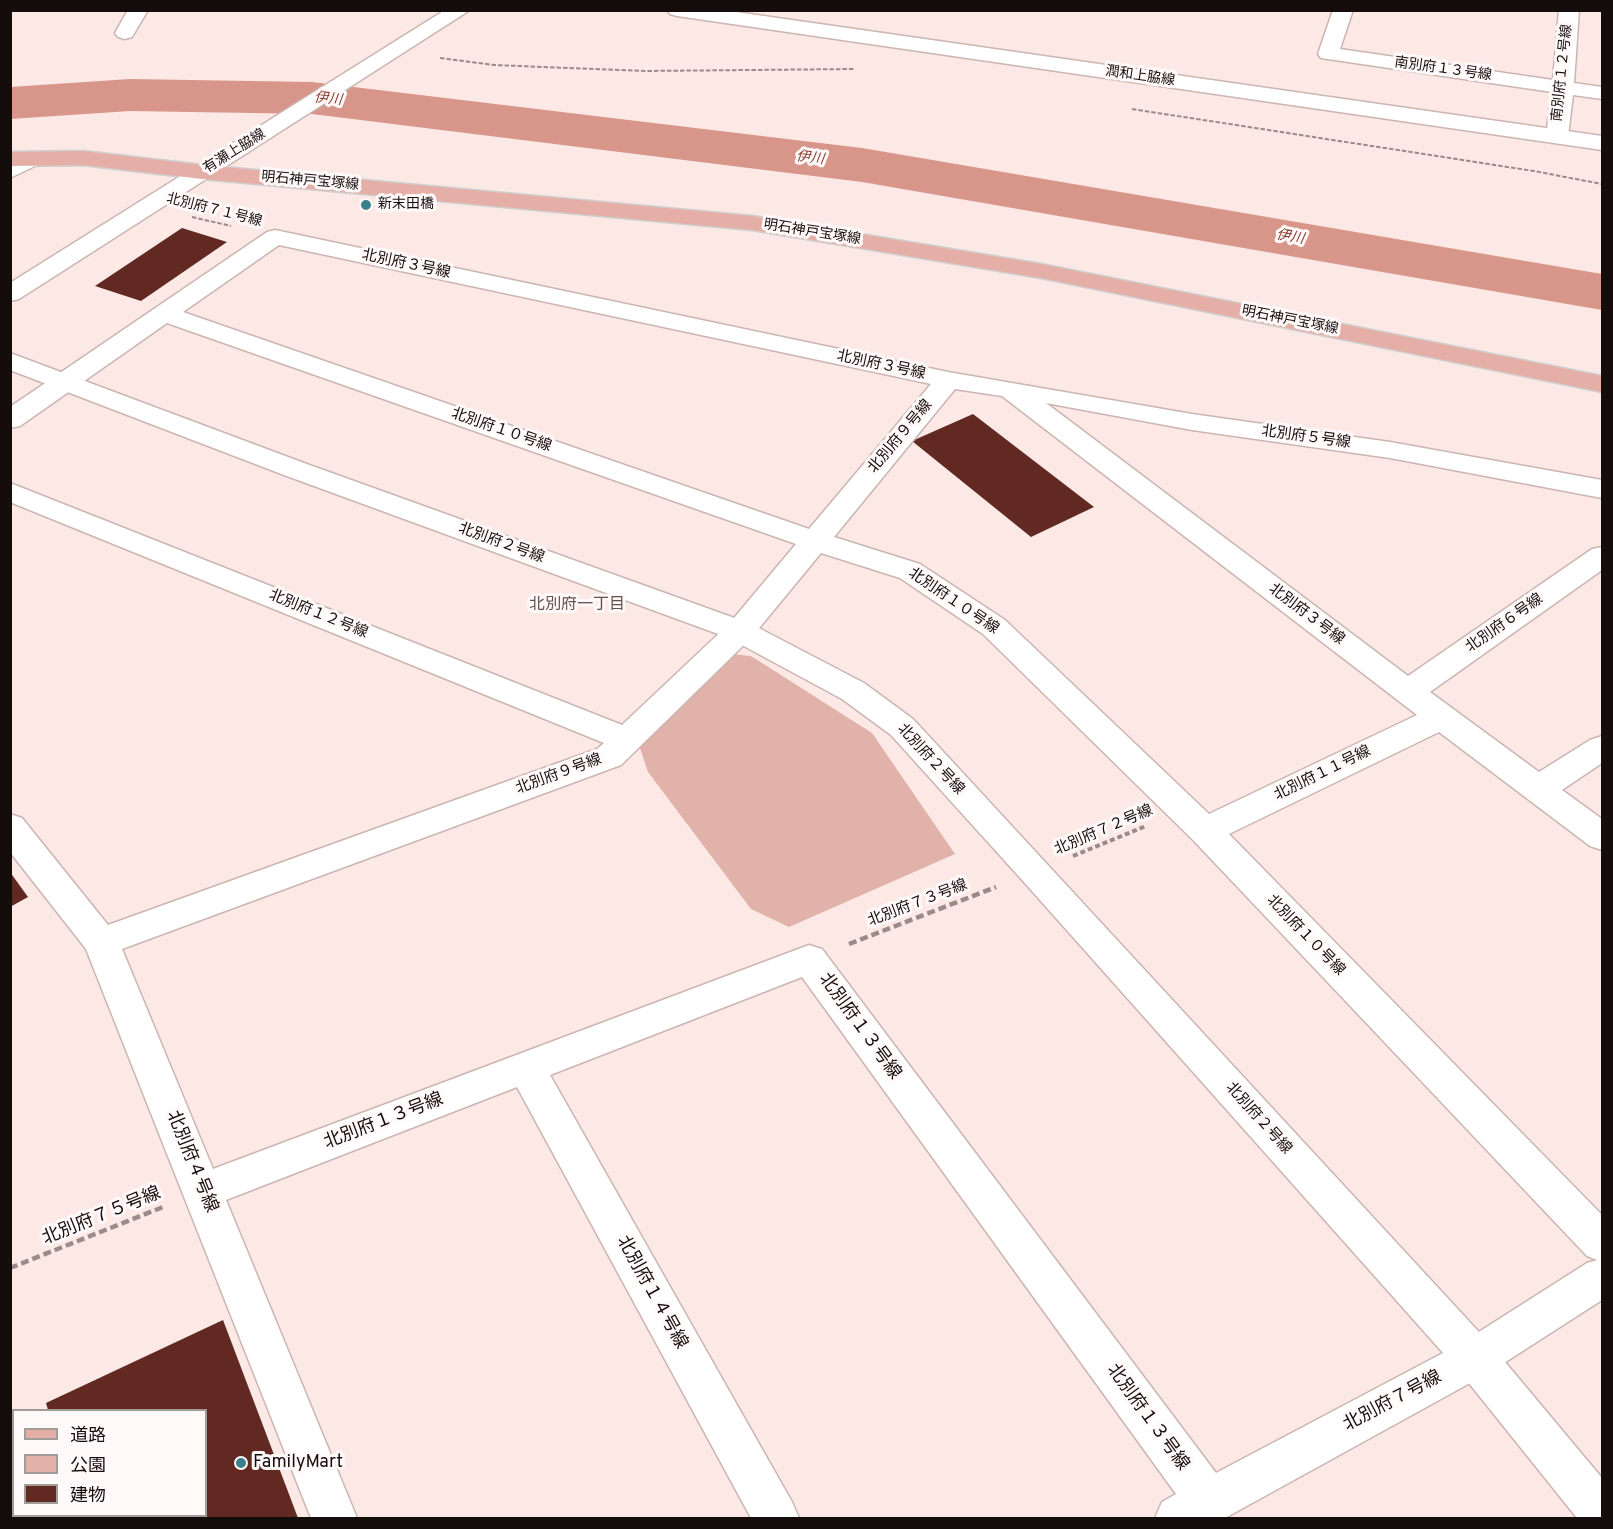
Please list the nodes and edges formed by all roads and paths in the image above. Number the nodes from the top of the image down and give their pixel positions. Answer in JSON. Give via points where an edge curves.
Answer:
{"nodes":[{"id":1,"x":138,"y":10,"type":"edge"},
{"id":2,"x":460,"y":10,"type":"edge"},
{"id":3,"x":677,"y":10,"type":"edge"},
{"id":4,"x":1343,"y":10,"type":"edge"},
{"id":5,"x":1569,"y":10,"type":"edge"},
{"id":6,"x":125,"y":33,"type":"dead end"},
{"id":7,"x":390,"y":54,"type":"junction"},
{"id":8,"x":865,"y":69,"type":"dead end"},
{"id":9,"x":1563,"y":87,"type":"junction"},
{"id":10,"x":1602,"y":93,"type":"edge"},
{"id":11,"x":1123,"y":108,"type":"dead end"},
{"id":12,"x":1557,"y":136,"type":"junction"},
{"id":13,"x":1602,"y":143,"type":"edge"},
{"id":14,"x":21,"y":159,"type":"edge"},
{"id":15,"x":10,"y":171,"type":"edge"},
{"id":16,"x":202,"y":172,"type":"junction"},
{"id":17,"x":1602,"y":184,"type":"edge"},
{"id":18,"x":148,"y":206,"type":"junction"},
{"id":19,"x":275,"y":237,"type":"junction"},
{"id":20,"x":10,"y":294,"type":"edge"},
{"id":21,"x":164,"y":314,"type":"junction"},
{"id":22,"x":10,"y":361,"type":"edge"},
{"id":23,"x":948,"y":380,"type":"junction"},
{"id":24,"x":65,"y":382,"type":"junction"},
{"id":25,"x":1602,"y":384,"type":"edge"},
{"id":26,"x":1010,"y":388,"type":"junction"},
{"id":27,"x":10,"y":420,"type":"edge"},
{"id":28,"x":1602,"y":489,"type":"edge"},
{"id":29,"x":10,"y":492,"type":"edge"},
{"id":30,"x":815,"y":541,"type":"junction"},
{"id":31,"x":1602,"y":556,"type":"edge"},
{"id":32,"x":740,"y":631,"type":"junction"},
{"id":33,"x":1408,"y":692,"type":"junction"},
{"id":34,"x":1442,"y":717,"type":"junction"},
{"id":35,"x":626,"y":739,"type":"junction"},
{"id":36,"x":1602,"y":748,"type":"edge"},
{"id":37,"x":1538,"y":789,"type":"junction"},
{"id":38,"x":1193,"y":821,"type":"junction"},
{"id":39,"x":10,"y":827,"type":"edge"},
{"id":40,"x":1602,"y":837,"type":"edge"},
{"id":41,"x":1035,"y":872,"type":"junction"},
{"id":42,"x":100,"y":942,"type":"junction"},
{"id":43,"x":809,"y":959,"type":"junction"},
{"id":44,"x":526,"y":1067,"type":"junction"},
{"id":45,"x":203,"y":1191,"type":"junction"},
{"id":46,"x":1602,"y":1244,"type":"edge"},
{"id":47,"x":10,"y":1268,"type":"edge"},
{"id":48,"x":1602,"y":1277,"type":"edge"},
{"id":49,"x":1475,"y":1358,"type":"junction"},
{"id":50,"x":1193,"y":1510,"type":"edge"},
{"id":51,"x":1602,"y":1513,"type":"edge"},
{"id":52,"x":334,"y":1518,"type":"edge"},
{"id":53,"x":776,"y":1518,"type":"edge"}],
"edges":[{"from":1,"to":6,"type":"street"},
{"from":2,"to":7,"type":"street","name":"有瀬上脇線"},
{"from":3,"to":12,"type":"street","name":"潤和上脇線"},
{"from":4,"to":9,"type":"street","name":"南別府１３号線","via":[[1328,54]]},
{"from":5,"to":9,"type":"street","name":"南別府１２号線"},
{"from":7,"to":8,"type":"path","via":[[494,65],[645,71]]},
{"from":7,"to":16,"type":"street","name":"有瀬上脇線"},
{"from":9,"to":10,"type":"street","name":"南別府１３号線"},
{"from":9,"to":12,"type":"street","name":"南別府１２号線"},
{"from":11,"to":17,"type":"path"},
{"from":12,"to":13,"type":"street","name":"潤和上脇線"},
{"from":14,"to":15,"type":"street"},
{"from":14,"to":16,"type":"main road","name":"明石神戸宝塚線","via":[[83,158]]},
{"from":16,"to":18,"type":"street","name":"有瀬上脇線"},
{"from":16,"to":25,"type":"main road","name":"明石神戸宝塚線","via":[[752,223],[1041,271]]},
{"from":18,"to":19,"type":"path","name":"北別府７１号線"},
{"from":18,"to":20,"type":"street","name":"有瀬上脇線"},
{"from":19,"to":21,"type":"street"},
{"from":19,"to":23,"type":"street","name":"北別府３号線"},
{"from":21,"to":24,"type":"street"},
{"from":21,"to":30,"type":"street","name":"北別府１０号線"},
{"from":22,"to":24,"type":"street","name":"北別府２号線"},
{"from":23,"to":26,"type":"street","name":"北別府３号線"},
{"from":23,"to":30,"type":"street","name":"北別府９号線"},
{"from":24,"to":27,"type":"street"},
{"from":24,"to":32,"type":"street","name":"北別府２号線"},
{"from":26,"to":28,"type":"street","name":"北別府５号線"},
{"from":26,"to":33,"type":"street","name":"北別府３号線"},
{"from":29,"to":35,"type":"street","name":"北別府１２号線"},
{"from":30,"to":32,"type":"street","name":"北別府９号線"},
{"from":30,"to":38,"type":"street","name":"北別府１０号線","via":[[910,571],[994,627]]},
{"from":31,"to":33,"type":"street","name":"北別府６号線"},
{"from":32,"to":35,"type":"street","name":"北別府９号線"},
{"from":32,"to":41,"type":"street","name":"北別府２号線","via":[[853,691],[902,727]]},
{"from":33,"to":34,"type":"street","name":"北別府３号線"},
{"from":34,"to":37,"type":"street","name":"北別府３号線"},
{"from":34,"to":38,"type":"street","name":"北別府１１号線"},
{"from":35,"to":42,"type":"street","name":"北別府９号線","via":[[609,757]]},
{"from":36,"to":37,"type":"street"},
{"from":37,"to":40,"type":"street","name":"北別府３号線"},
{"from":38,"to":41,"type":"path","name":"北別府７２号線"},
{"from":38,"to":46,"type":"street","name":"北別府１０号線"},
{"from":39,"to":42,"type":"street","name":"北別府４号線"},
{"from":41,"to":43,"type":"path","name":"北別府７３号線"},
{"from":41,"to":49,"type":"street","name":"北別府２号線"},
{"from":42,"to":45,"type":"street","name":"北別府４号線"},
{"from":43,"to":44,"type":"street","name":"北別府１３号線"},
{"from":43,"to":50,"type":"street","name":"北別府１３号線"},
{"from":44,"to":45,"type":"street","name":"北別府１３号線"},
{"from":44,"to":53,"type":"street","name":"北別府１４号線"},
{"from":45,"to":47,"type":"path","name":"北別府７５号線"},
{"from":45,"to":52,"type":"street","name":"北別府４号線"},
{"from":48,"to":49,"type":"street","name":"北別府７号線"},
{"from":49,"to":50,"type":"street","name":"北別府７号線"},
{"from":49,"to":51,"type":"street","name":"北別府２号線"}]}
